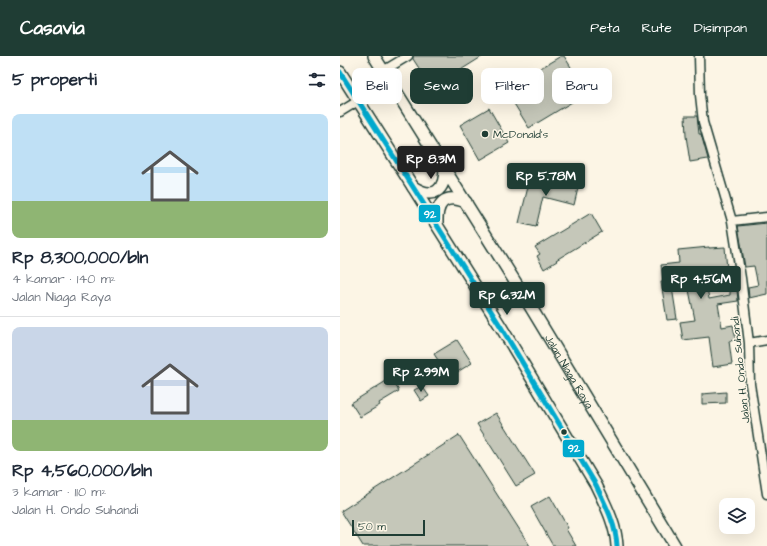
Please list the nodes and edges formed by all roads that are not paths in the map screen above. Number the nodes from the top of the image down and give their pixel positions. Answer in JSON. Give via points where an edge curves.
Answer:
{"nodes":[{"id":1,"x":374,"y":56,"type":"edge"},
{"id":2,"x":408,"y":56,"type":"edge"},
{"id":3,"x":699,"y":56,"type":"edge"},
{"id":4,"x":382,"y":68,"type":"edge"},
{"id":5,"x":389,"y":68,"type":"edge"},
{"id":6,"x":340,"y":72,"type":"edge"},
{"id":7,"x":352,"y":91,"type":"edge"},
{"id":8,"x":402,"y":100,"type":"edge"},
{"id":9,"x":353,"y":104,"type":"edge"},
{"id":10,"x":360,"y":104,"type":"edge"},
{"id":11,"x":340,"y":112,"type":"edge"},
{"id":12,"x":445,"y":168,"type":"junction"},
{"id":13,"x":414,"y":187,"type":"junction"},
{"id":14,"x":466,"y":202,"type":"junction"},
{"id":15,"x":767,"y":217,"type":"edge"},
{"id":16,"x":732,"y":221,"type":"junction"},
{"id":17,"x":437,"y":225,"type":"junction"},
{"id":18,"x":767,"y":340,"type":"edge"},
{"id":19,"x":749,"y":343,"type":"junction"},
{"id":20,"x":767,"y":494,"type":"edge"},
{"id":21,"x":617,"y":546,"type":"edge"},
{"id":22,"x":675,"y":546,"type":"edge"}],
"edges":[{"from":1,"to":4,"type":"main road","name":"Jalan Niaga Raya"},
{"from":2,"to":5,"type":"street"},
{"from":3,"to":16,"type":"street","name":"Jalan H. Ondo Suhandi","via":[[703,122]]},
{"from":6,"to":7,"type":"main road"},
{"from":8,"to":12,"type":"main road","name":"Jalan Niaga Raya"},
{"from":9,"to":11,"type":"street"},
{"from":10,"to":13,"type":"main road"},
{"from":12,"to":13,"type":"main road","via":[[445,180],[440,188],[432,193],[423,193]]},
{"from":12,"to":14,"type":"main road","name":"Jalan Niaga Raya"},
{"from":13,"to":17,"type":"main road"},
{"from":14,"to":17,"type":"main road","via":[[456,198],[443,202],[437,214]]},
{"from":14,"to":22,"type":"main road","name":"Jalan Niaga Raya"},
{"from":15,"to":16,"type":"street"},
{"from":16,"to":19,"type":"street","name":"Jalan H. Ondo Suhandi"},
{"from":17,"to":21,"type":"main road","via":[[596,485],[609,512]]},
{"from":18,"to":19,"type":"street"},
{"from":19,"to":20,"type":"street","name":"Jalan H. Ondo Suhandi","via":[[750,384]]}]}
